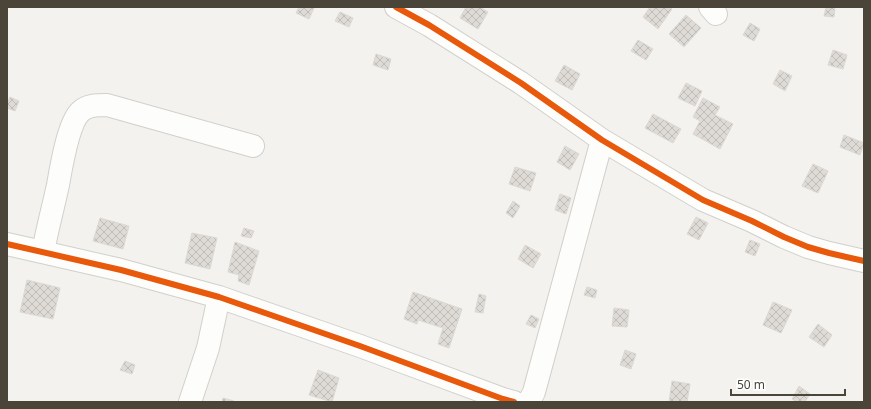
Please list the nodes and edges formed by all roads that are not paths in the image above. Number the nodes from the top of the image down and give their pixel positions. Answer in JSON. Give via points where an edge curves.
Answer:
{"nodes":[{"id":1,"x":396,"y":7,"type":"edge"},
{"id":2,"x":602,"y":140,"type":"junction"},
{"id":3,"x":253,"y":146,"type":"dead end"},
{"id":4,"x":7,"y":244,"type":"edge"},
{"id":5,"x":43,"y":252,"type":"junction"},
{"id":6,"x":864,"y":261,"type":"edge"},
{"id":7,"x":219,"y":297,"type":"junction"},
{"id":8,"x":190,"y":402,"type":"edge"},
{"id":9,"x":514,"y":402,"type":"edge"},
{"id":10,"x":527,"y":402,"type":"edge"}],
"edges":[{"from":1,"to":2,"type":"street","via":[[521,82]]},
{"from":2,"to":6,"type":"street","via":[[703,200],[784,237],[829,253]]},
{"from":2,"to":10,"type":"street","via":[[534,392]]},
{"from":3,"to":5,"type":"street","via":[[106,105],[91,106],[80,112],[74,121],[62,162]]},
{"from":4,"to":5,"type":"street"},
{"from":5,"to":7,"type":"street"},
{"from":7,"to":8,"type":"street","via":[[208,348]]},
{"from":7,"to":9,"type":"street"}]}
